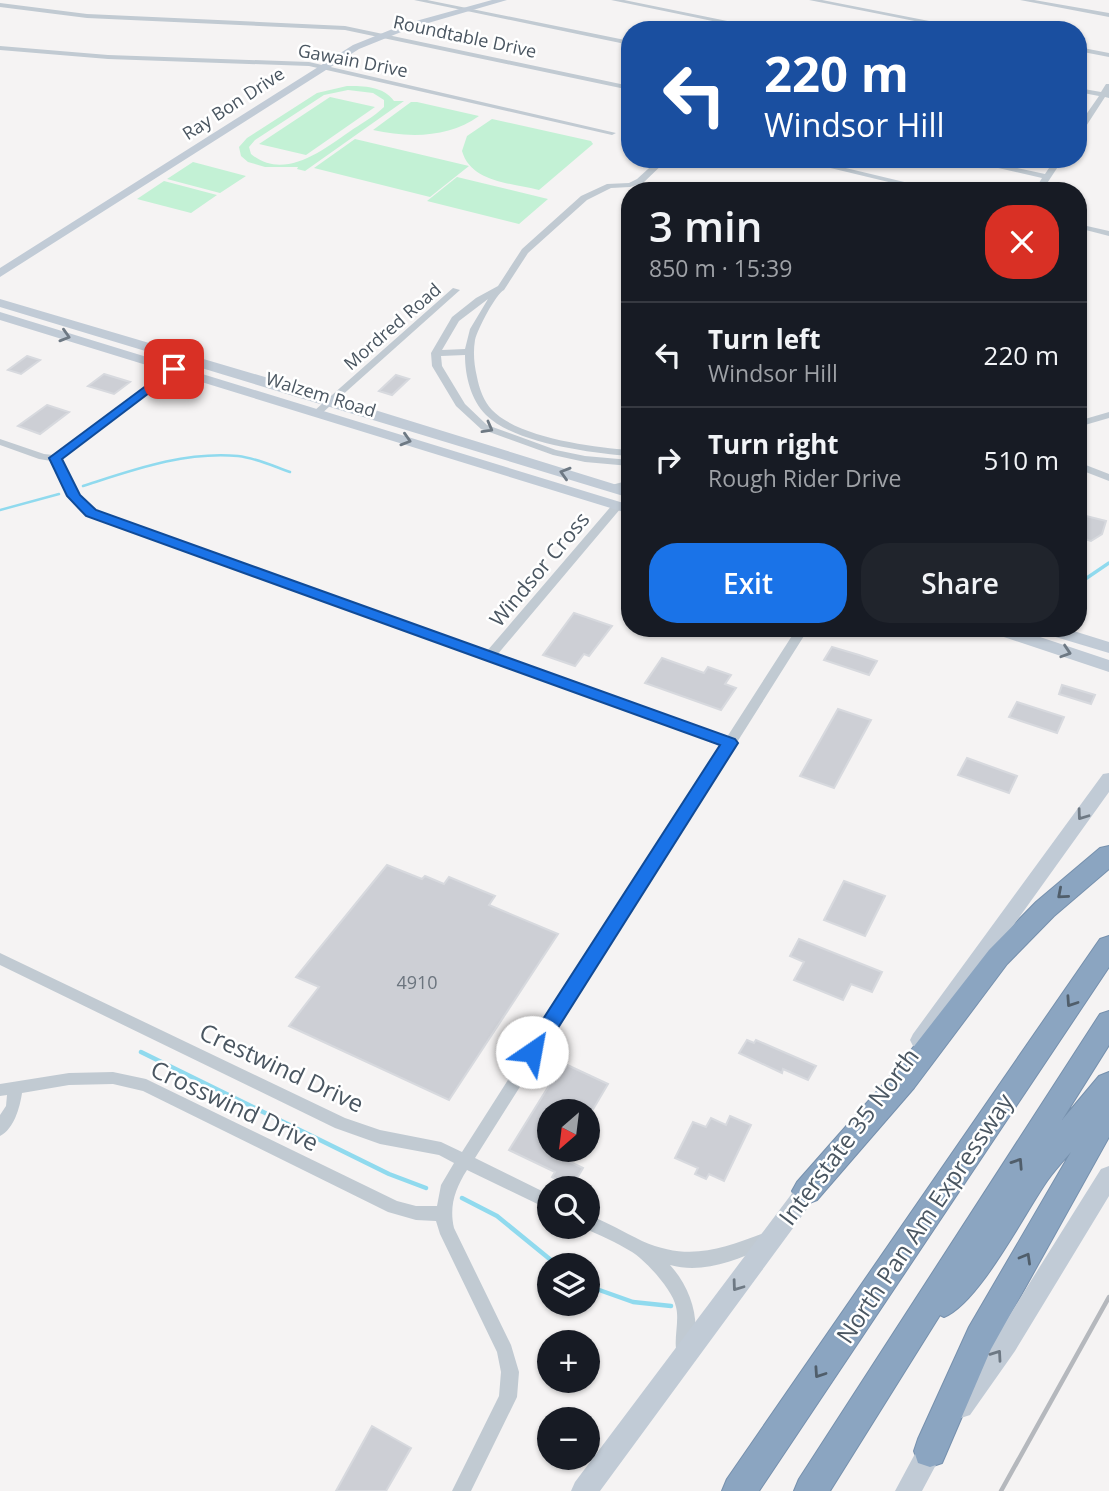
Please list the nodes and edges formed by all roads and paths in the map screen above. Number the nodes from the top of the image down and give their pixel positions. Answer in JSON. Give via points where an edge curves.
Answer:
{"nodes":[{"id":1,"x":417,"y":0,"type":"edge"},
{"id":2,"x":502,"y":0,"type":"edge"},
{"id":3,"x":614,"y":0,"type":"edge"},
{"id":4,"x":812,"y":0,"type":"edge"},
{"id":5,"x":1023,"y":0,"type":"edge"},
{"id":6,"x":0,"y":5,"type":"edge"},
{"id":7,"x":470,"y":9,"type":"junction"},
{"id":8,"x":1109,"y":15,"type":"edge"},
{"id":9,"x":722,"y":21,"type":"edge"},
{"id":10,"x":924,"y":21,"type":"edge"},
{"id":11,"x":384,"y":35,"type":"junction"},
{"id":12,"x":621,"y":41,"type":"edge"},
{"id":13,"x":0,"y":48,"type":"edge"},
{"id":14,"x":1087,"y":51,"type":"edge"},
{"id":15,"x":1109,"y":55,"type":"edge"},
{"id":16,"x":322,"y":67,"type":"junction"},
{"id":17,"x":621,"y":86,"type":"edge"},
{"id":18,"x":1109,"y":86,"type":"edge"},
{"id":19,"x":1087,"y":92,"type":"edge"},
{"id":20,"x":1106,"y":95,"type":"edge"},
{"id":21,"x":1087,"y":120,"type":"edge"},
{"id":22,"x":612,"y":133,"type":"dead end"},
{"id":23,"x":654,"y":168,"type":"edge"},
{"id":24,"x":837,"y":168,"type":"edge"},
{"id":25,"x":1005,"y":168,"type":"edge"},
{"id":26,"x":1053,"y":168,"type":"edge"},
{"id":27,"x":1047,"y":177,"type":"junction"},
{"id":28,"x":638,"y":182,"type":"edge"},
{"id":29,"x":898,"y":182,"type":"edge"},
{"id":30,"x":1044,"y":182,"type":"edge"},
{"id":31,"x":621,"y":185,"type":"edge"},
{"id":32,"x":1087,"y":225,"type":"edge"},
{"id":33,"x":1109,"y":225,"type":"edge"},
{"id":34,"x":1087,"y":228,"type":"edge"},
{"id":35,"x":1109,"y":234,"type":"edge"},
{"id":36,"x":0,"y":273,"type":"edge"},
{"id":37,"x":456,"y":290,"type":"dead end"},
{"id":38,"x":494,"y":294,"type":"junction"},
{"id":39,"x":0,"y":303,"type":"edge"},
{"id":40,"x":0,"y":316,"type":"edge"},
{"id":41,"x":455,"y":319,"type":"junction"},
{"id":42,"x":478,"y":321,"type":"junction"},
{"id":43,"x":470,"y":352,"type":"junction"},
{"id":44,"x":436,"y":353,"type":"junction"},
{"id":45,"x":174,"y":369,"type":"junction"},
{"id":46,"x":252,"y":378,"type":"junction"},
{"id":47,"x":331,"y":401,"type":"junction"},
{"id":48,"x":317,"y":412,"type":"junction"},
{"id":49,"x":1109,"y":415,"type":"edge"},
{"id":50,"x":1087,"y":421,"type":"edge"},
{"id":51,"x":0,"y":442,"type":"edge"},
{"id":52,"x":621,"y":452,"type":"edge"},
{"id":53,"x":55,"y":458,"type":"junction"},
{"id":54,"x":621,"y":462,"type":"edge"},
{"id":55,"x":1087,"y":469,"type":"edge"},
{"id":56,"x":1109,"y":478,"type":"edge"},
{"id":57,"x":621,"y":486,"type":"edge"},
{"id":58,"x":612,"y":488,"type":"junction"},
{"id":59,"x":621,"y":491,"type":"edge"},
{"id":60,"x":621,"y":504,"type":"edge"},
{"id":61,"x":621,"y":512,"type":"edge"},
{"id":62,"x":797,"y":637,"type":"edge"},
{"id":63,"x":1038,"y":637,"type":"edge"},
{"id":64,"x":1068,"y":637,"type":"edge"},
{"id":65,"x":1101,"y":650,"type":"edge"},
{"id":66,"x":490,"y":656,"type":"junction"},
{"id":67,"x":1109,"y":666,"type":"edge"},
{"id":68,"x":1109,"y":671,"type":"edge"},
{"id":69,"x":730,"y":743,"type":"junction"},
{"id":70,"x":1109,"y":779,"type":"edge"},
{"id":71,"x":1109,"y":855,"type":"edge"},
{"id":72,"x":1109,"y":946,"type":"edge"},
{"id":73,"x":0,"y":959,"type":"edge"},
{"id":74,"x":1109,"y":1022,"type":"edge"},
{"id":75,"x":1109,"y":1084,"type":"edge"},
{"id":76,"x":8,"y":1090,"type":"edge"},
{"id":77,"x":1109,"y":1111,"type":"edge"},
{"id":78,"x":0,"y":1129,"type":"edge"},
{"id":79,"x":463,"y":1160,"type":"junction"},
{"id":80,"x":1109,"y":1176,"type":"edge"},
{"id":81,"x":807,"y":1191,"type":"junction"},
{"id":82,"x":537,"y":1197,"type":"edge"},
{"id":83,"x":443,"y":1214,"type":"junction"},
{"id":84,"x":600,"y":1228,"type":"edge"},
{"id":85,"x":774,"y":1236,"type":"junction"},
{"id":86,"x":635,"y":1245,"type":"junction"},
{"id":87,"x":682,"y":1361,"type":"junction"},
{"id":88,"x":891,"y":1367,"type":"junction"},
{"id":89,"x":930,"y":1451,"type":"junction"},
{"id":90,"x":461,"y":1491,"type":"edge"},
{"id":91,"x":584,"y":1491,"type":"edge"},
{"id":92,"x":739,"y":1491,"type":"edge"},
{"id":93,"x":811,"y":1491,"type":"edge"},
{"id":94,"x":908,"y":1491,"type":"edge"}],
"edges":[{"from":1,"to":7,"type":"street"},
{"from":2,"to":7,"type":"main road","name":"Ray Bon Drive"},
{"from":3,"to":9,"type":"street"},
{"from":4,"to":10,"type":"street"},
{"from":5,"to":8,"type":"street"},
{"from":6,"to":11,"type":"street","name":"Roundtable Drive","via":[[87,16],[333,26]]},
{"from":7,"to":11,"type":"main road","name":"Ray Bon Drive"},
{"from":7,"to":12,"type":"street"},
{"from":11,"to":16,"type":"main road","name":"Ray Bon Drive"},
{"from":11,"to":17,"type":"street","name":"Roundtable Drive"},
{"from":13,"to":16,"type":"street","name":"Gawain Drive"},
{"from":14,"to":15,"type":"street"},
{"from":16,"to":22,"type":"street","name":"Gawain Drive"},
{"from":16,"to":36,"type":"main road","name":"Ray Bon Drive"},
{"from":18,"to":20,"type":"street"},
{"from":19,"to":20,"type":"street"},
{"from":20,"to":21,"type":"street"},
{"from":23,"to":28,"type":"street"},
{"from":24,"to":29,"type":"street"},
{"from":25,"to":27,"type":"street"},
{"from":26,"to":27,"type":"street"},
{"from":27,"to":30,"type":"street"},
{"from":31,"to":38,"type":"street","via":[[584,198],[524,251]]},
{"from":32,"to":33,"type":"street"},
{"from":34,"to":35,"type":"street"},
{"from":37,"to":47,"type":"street","name":"Mordred Road"},
{"from":38,"to":41,"type":"street"},
{"from":38,"to":42,"type":"street"},
{"from":39,"to":46,"type":"main road","name":"Walzem Road"},
{"from":40,"to":45,"type":"main road","name":"Walzem Road","one_way":true},
{"from":41,"to":42,"type":"street"},
{"from":41,"to":44,"type":"street"},
{"from":42,"to":43,"type":"street"},
{"from":43,"to":44,"type":"street"},
{"from":43,"to":52,"type":"street","via":[[474,386],[491,415],[561,443]]},
{"from":44,"to":54,"type":"street","one_way":true,"via":[[437,366],[461,406],[484,427],[553,452]]},
{"from":45,"to":46,"type":"main road","via":[[190,366]]},
{"from":45,"to":48,"type":"main road","name":"Walzem Road"},
{"from":45,"to":53,"type":"street"},
{"from":46,"to":47,"type":"main road","name":"Walzem Road"},
{"from":47,"to":48,"type":"street","name":"Mordred Road"},
{"from":58,"to":47,"type":"main road","name":"Walzem Road","one_way":true},
{"from":48,"to":60,"type":"main road","name":"Walzem Road","one_way":true},
{"from":49,"to":50,"type":"street"},
{"from":51,"to":53,"type":"street"},
{"from":53,"to":66,"type":"street","via":[[74,496],[91,513]]},
{"from":55,"to":56,"type":"street"},
{"from":57,"to":58,"type":"street"},
{"from":58,"to":59,"type":"main road","name":"Walzem Road"},
{"from":61,"to":66,"type":"street","name":"Windsor Cross"},
{"from":62,"to":69,"type":"street"},
{"from":63,"to":65,"type":"main road","one_way":true},
{"from":64,"to":65,"type":"main road"},
{"from":65,"to":67,"type":"main road"},
{"from":65,"to":68,"type":"main road"},
{"from":66,"to":69,"type":"street"},
{"from":69,"to":79,"type":"street"},
{"from":70,"to":81,"type":"main road","name":"Interstate 35 North","one_way":true},
{"from":71,"to":81,"type":"highway","one_way":true,"via":[[1045,909],[998,957],[904,1080]]},
{"from":72,"to":92,"type":"highway","name":"North Pan Am Expressway","one_way":true},
{"from":73,"to":79,"type":"street","name":"Crestwind Drive","via":[[341,1123],[380,1137],[423,1144]]},
{"from":88,"to":74,"type":"highway","one_way":true},
{"from":75,"to":88,"type":"highway","via":[[1038,1170],[979,1260]]},
{"from":76,"to":78,"type":"street","via":[[13,1107]]},
{"from":76,"to":83,"type":"street","name":"Crosswind Drive","via":[[69,1079],[113,1078],[146,1085],[394,1207]]},
{"from":89,"to":77,"type":"highway","one_way":true,"via":[[980,1338]]},
{"from":79,"to":82,"type":"street","name":"Crestwind Drive"},
{"from":79,"to":83,"type":"street","via":[[449,1185]]},
{"from":89,"to":80,"type":"main road","one_way":true,"via":[[1006,1343]]},
{"from":81,"to":85,"type":"main road","name":"Interstate 35 North"},
{"from":83,"to":90,"type":"street","via":[[453,1245],[505,1351],[510,1372],[508,1397]]},
{"from":84,"to":86,"type":"street"},
{"from":85,"to":86,"type":"street","via":[[716,1261],[694,1263]]},
{"from":85,"to":87,"type":"main road","name":"Interstate 35 North","one_way":true},
{"from":86,"to":87,"type":"street","via":[[682,1292],[688,1323]]},
{"from":87,"to":91,"type":"main road","name":"Interstate 35 North"},
{"from":88,"to":93,"type":"highway"},
{"from":89,"to":94,"type":"main road"}]}
